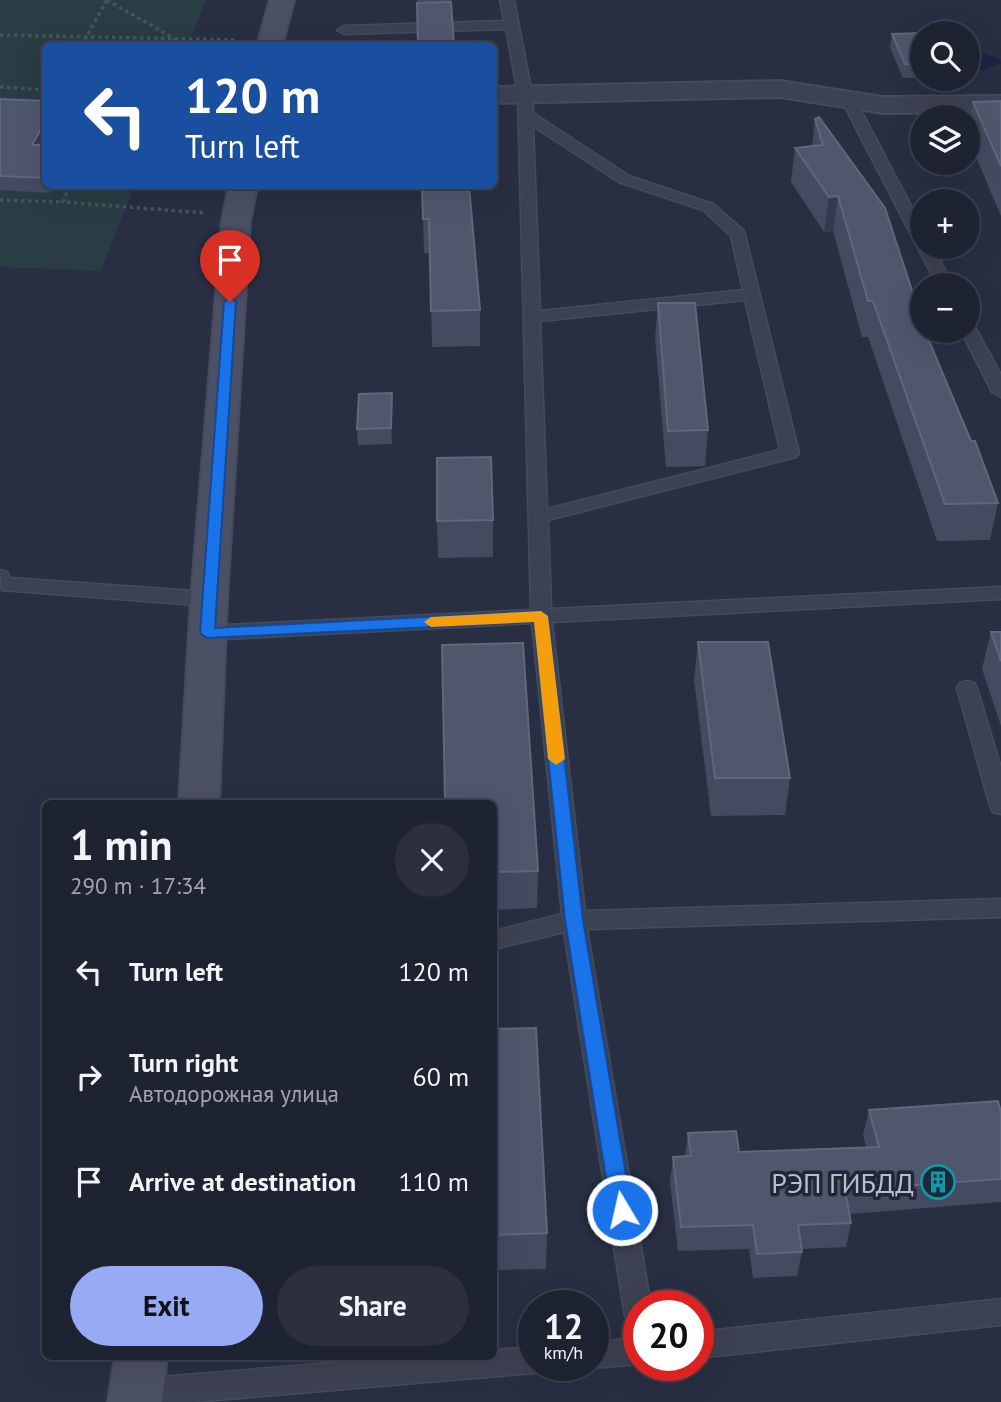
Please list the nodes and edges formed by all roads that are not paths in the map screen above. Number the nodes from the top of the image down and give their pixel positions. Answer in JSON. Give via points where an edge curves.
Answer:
{"nodes":[{"id":1,"x":282,"y":0,"type":"edge"},
{"id":2,"x":508,"y":0,"type":"edge"},
{"id":3,"x":512,"y":25,"type":"junction"},
{"id":4,"x":344,"y":30,"type":"dead end"},
{"id":5,"x":270,"y":42,"type":"edge"},
{"id":6,"x":497,"y":96,"type":"edge"},
{"id":7,"x":848,"y":99,"type":"junction"},
{"id":8,"x":525,"y":104,"type":"junction"},
{"id":9,"x":997,"y":107,"type":"edge"},
{"id":10,"x":240,"y":200,"type":"edge"},
{"id":11,"x":910,"y":219,"type":"edge"},
{"id":12,"x":752,"y":293,"type":"junction"},
{"id":13,"x":532,"y":317,"type":"junction"},
{"id":14,"x":975,"y":343,"type":"edge"},
{"id":15,"x":1001,"y":392,"type":"edge"},
{"id":16,"x":538,"y":517,"type":"junction"},
{"id":17,"x":0,"y":576,"type":"edge"},
{"id":18,"x":1001,"y":593,"type":"edge"},
{"id":19,"x":209,"y":599,"type":"junction"},
{"id":20,"x":541,"y":616,"type":"junction"},
{"id":21,"x":207,"y":633,"type":"junction"},
{"id":22,"x":967,"y":688,"type":"dead end"},
{"id":23,"x":199,"y":800,"type":"edge"},
{"id":24,"x":1001,"y":806,"type":"edge"},
{"id":25,"x":1001,"y":908,"type":"edge"},
{"id":26,"x":574,"y":920,"type":"junction"},
{"id":27,"x":497,"y":939,"type":"edge"},
{"id":28,"x":635,"y":1290,"type":"edge"},
{"id":29,"x":1001,"y":1312,"type":"edge"},
{"id":30,"x":714,"y":1343,"type":"edge"},
{"id":31,"x":518,"y":1361,"type":"edge"},
{"id":32,"x":137,"y":1384,"type":"edge"}],
"edges":[{"from":1,"to":5,"type":"main road"},
{"from":2,"to":3,"type":"lane"},
{"from":3,"to":4,"type":"lane"},
{"from":3,"to":8,"type":"lane"},
{"from":6,"to":8,"type":"street"},
{"from":7,"to":8,"type":"street","via":[[779,89]]},
{"from":7,"to":9,"type":"street","via":[[883,105]]},
{"from":7,"to":11,"type":"lane"},
{"from":8,"to":12,"type":"lane","via":[[624,179],[708,207],[738,234]]},
{"from":8,"to":13,"type":"lane"},
{"from":10,"to":19,"type":"main road"},
{"from":12,"to":13,"type":"lane"},
{"from":12,"to":16,"type":"lane","via":[[790,453]]},
{"from":13,"to":16,"type":"lane"},
{"from":14,"to":15,"type":"lane"},
{"from":16,"to":20,"type":"lane"},
{"from":17,"to":19,"type":"lane","via":[[2,584]]},
{"from":18,"to":20,"type":"lane"},
{"from":19,"to":21,"type":"main road"},
{"from":20,"to":21,"type":"lane"},
{"from":20,"to":26,"type":"lane"},
{"from":21,"to":23,"type":"main road"},
{"from":22,"to":24,"type":"lane"},
{"from":25,"to":26,"type":"lane"},
{"from":26,"to":27,"type":"lane"},
{"from":26,"to":28,"type":"lane"},
{"from":29,"to":30,"type":"lane"},
{"from":31,"to":32,"type":"lane"}]}
